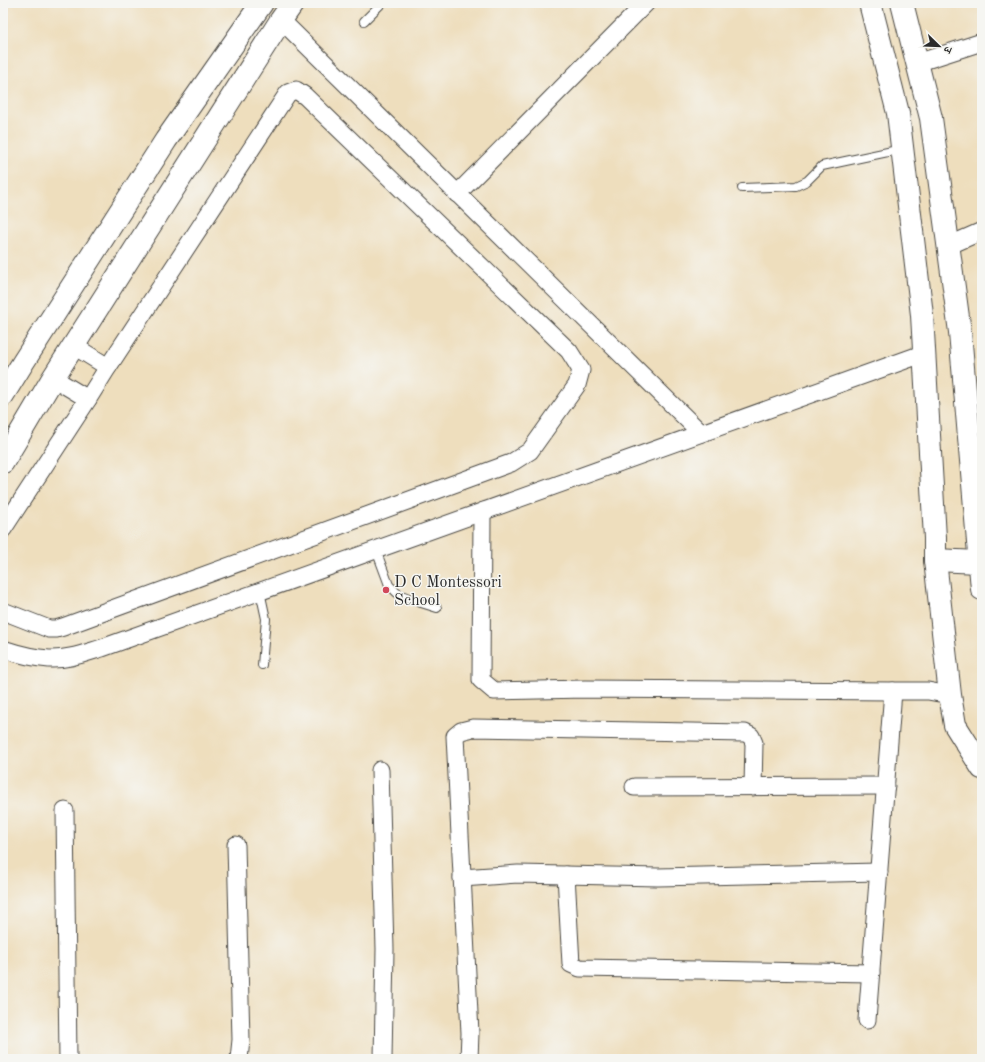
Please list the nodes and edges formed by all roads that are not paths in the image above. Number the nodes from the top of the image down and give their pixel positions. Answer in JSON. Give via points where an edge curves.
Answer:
{"nodes":[{"id":1,"x":262,"y":3,"type":"edge"},
{"id":2,"x":382,"y":3,"type":"edge"},
{"id":3,"x":646,"y":3,"type":"edge"},
{"id":4,"x":870,"y":3,"type":"edge"},
{"id":5,"x":902,"y":3,"type":"edge"},
{"id":6,"x":287,"y":11,"type":"edge"},
{"id":7,"x":364,"y":22,"type":"dead end"},
{"id":8,"x":982,"y":42,"type":"edge"},
{"id":9,"x":917,"y":63,"type":"junction"},
{"id":10,"x":903,"y":149,"type":"junction"},
{"id":11,"x":742,"y":188,"type":"dead end"},
{"id":12,"x":456,"y":194,"type":"junction"},
{"id":13,"x":982,"y":232,"type":"edge"},
{"id":14,"x":948,"y":246,"type":"junction"},
{"id":15,"x":916,"y":260,"type":"junction"},
{"id":16,"x":74,"y":346,"type":"junction"},
{"id":17,"x":924,"y":353,"type":"junction"},
{"id":18,"x":108,"y":367,"type":"junction"},
{"id":19,"x":53,"y":378,"type":"junction"},
{"id":20,"x":3,"y":395,"type":"edge"},
{"id":21,"x":88,"y":399,"type":"junction"},
{"id":22,"x":701,"y":433,"type":"junction"},
{"id":23,"x":3,"y":462,"type":"edge"},
{"id":24,"x":484,"y":511,"type":"junction"},
{"id":25,"x":3,"y":529,"type":"edge"},
{"id":26,"x":376,"y":550,"type":"junction"},
{"id":27,"x":935,"y":560,"type":"junction"},
{"id":28,"x":981,"y":562,"type":"edge"},
{"id":29,"x":982,"y":589,"type":"edge"},
{"id":30,"x":260,"y":591,"type":"junction"},
{"id":31,"x":437,"y":608,"type":"dead end"},
{"id":32,"x":3,"y":611,"type":"edge"},
{"id":33,"x":3,"y":649,"type":"edge"},
{"id":34,"x":262,"y":665,"type":"dead end"},
{"id":35,"x":893,"y":691,"type":"junction"},
{"id":36,"x":950,"y":694,"type":"junction"},
{"id":37,"x":982,"y":768,"type":"edge"},
{"id":38,"x":380,"y":770,"type":"dead end"},
{"id":39,"x":886,"y":786,"type":"junction"},
{"id":40,"x":634,"y":787,"type":"dead end"},
{"id":41,"x":753,"y":787,"type":"junction"},
{"id":42,"x":65,"y":810,"type":"dead end"},
{"id":43,"x":236,"y":845,"type":"dead end"},
{"id":44,"x":879,"y":872,"type":"junction"},
{"id":45,"x":566,"y":874,"type":"junction"},
{"id":46,"x":462,"y":878,"type":"junction"},
{"id":47,"x":871,"y":973,"type":"junction"},
{"id":48,"x":867,"y":1020,"type":"dead end"},
{"id":49,"x":68,"y":1059,"type":"edge"},
{"id":50,"x":239,"y":1059,"type":"edge"},
{"id":51,"x":383,"y":1059,"type":"edge"},
{"id":52,"x":469,"y":1059,"type":"edge"}],
"edges":[{"from":1,"to":20,"type":"street","via":[[166,140]]},
{"from":2,"to":7,"type":"lane"},
{"from":3,"to":12,"type":"street"},
{"from":4,"to":10,"type":"street","via":[[898,113]]},
{"from":5,"to":9,"type":"street"},
{"from":6,"to":12,"type":"street"},
{"from":6,"to":16,"type":"street"},
{"from":8,"to":9,"type":"street"},
{"from":9,"to":14,"type":"street","via":[[931,118]]},
{"from":10,"to":11,"type":"lane","via":[[822,166],[807,181],[796,186]]},
{"from":10,"to":15,"type":"street"},
{"from":12,"to":22,"type":"street"},
{"from":13,"to":14,"type":"street"},
{"from":14,"to":15,"type":"street"},
{"from":14,"to":28,"type":"street","via":[[960,332]]},
{"from":15,"to":17,"type":"street"},
{"from":16,"to":18,"type":"street"},
{"from":16,"to":19,"type":"street"},
{"from":17,"to":22,"type":"street"},
{"from":17,"to":27,"type":"street"},
{"from":18,"to":21,"type":"street"},
{"from":18,"to":32,"type":"street","via":[[288,93],[296,90],[569,352],[581,370],[577,385],[530,451],[511,463],[63,627],[49,629]]},
{"from":19,"to":21,"type":"street"},
{"from":19,"to":23,"type":"street"},
{"from":21,"to":25,"type":"street"},
{"from":22,"to":24,"type":"street"},
{"from":24,"to":26,"type":"street"},
{"from":24,"to":35,"type":"street","via":[[481,680],[494,692],[585,689]]},
{"from":26,"to":30,"type":"street"},
{"from":26,"to":31,"type":"lane","via":[[388,585],[397,593]]},
{"from":27,"to":28,"type":"street"},
{"from":27,"to":36,"type":"street"},
{"from":28,"to":29,"type":"street"},
{"from":30,"to":33,"type":"street","via":[[73,657],[51,659],[16,654]]},
{"from":30,"to":34,"type":"lane","via":[[266,619]]},
{"from":35,"to":36,"type":"street"},
{"from":35,"to":39,"type":"street"},
{"from":36,"to":37,"type":"street","via":[[955,725]]},
{"from":38,"to":51,"type":"street","via":[[384,949]]},
{"from":39,"to":41,"type":"street"},
{"from":39,"to":44,"type":"street"},
{"from":40,"to":41,"type":"street"},
{"from":41,"to":46,"type":"street","via":[[754,743],[751,736],[745,733],[473,728],[461,731],[455,736]]},
{"from":42,"to":49,"type":"street"},
{"from":43,"to":50,"type":"street","via":[[241,1040]]},
{"from":44,"to":45,"type":"street","via":[[658,877]]},
{"from":44,"to":47,"type":"street"},
{"from":45,"to":46,"type":"street"},
{"from":45,"to":47,"type":"street","via":[[571,964],[580,968]]},
{"from":46,"to":52,"type":"street","via":[[470,1033]]},
{"from":47,"to":48,"type":"street"}]}
